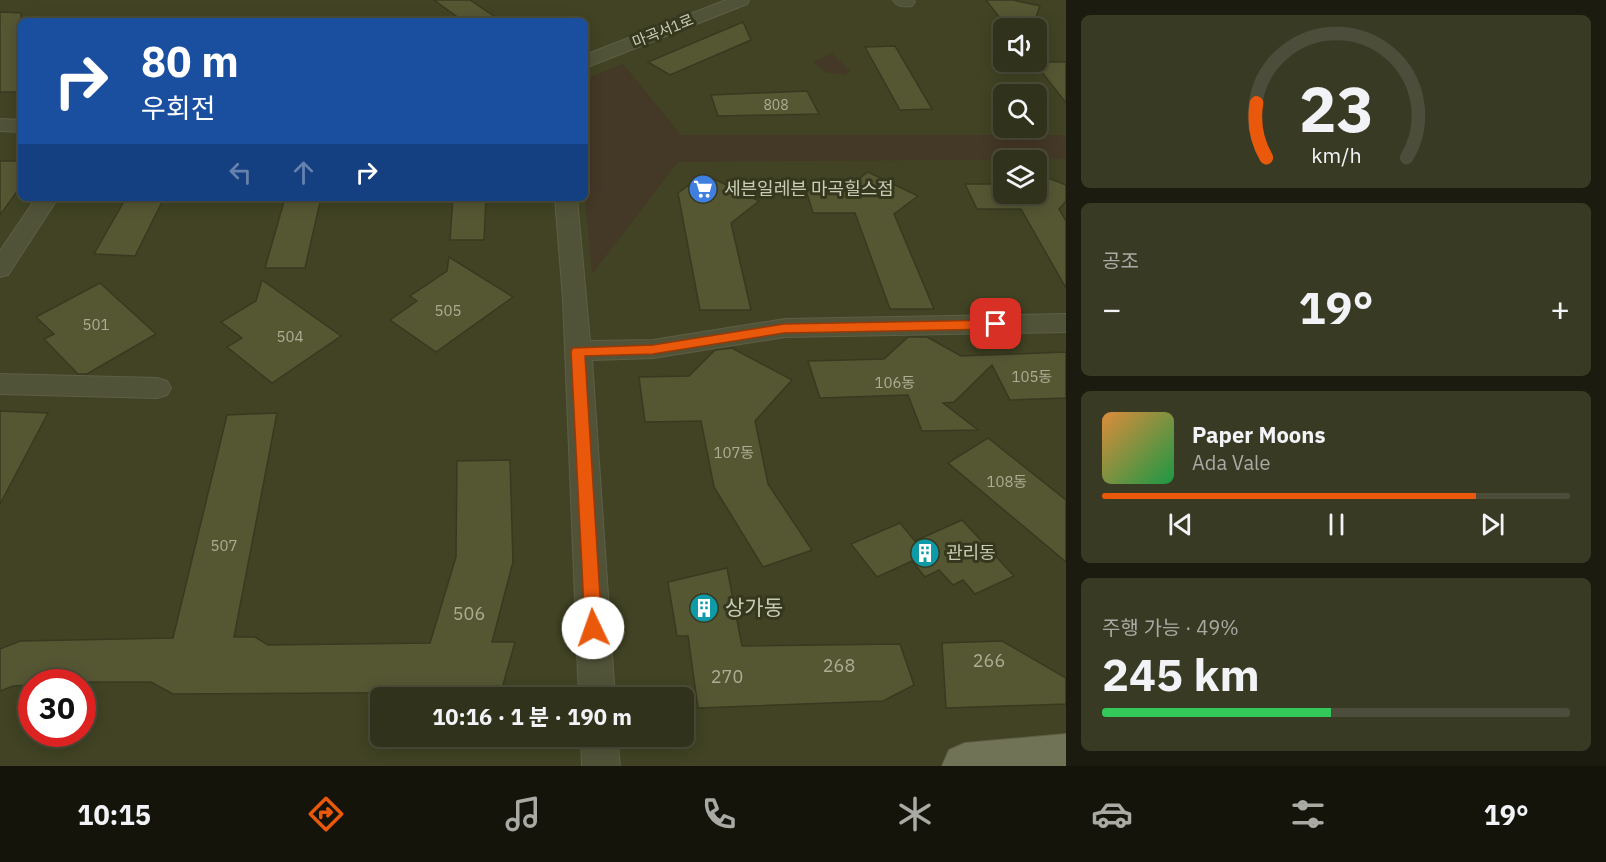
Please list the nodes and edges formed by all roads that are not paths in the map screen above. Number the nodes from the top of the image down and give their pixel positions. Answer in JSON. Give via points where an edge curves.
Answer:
{"nodes":[{"id":1,"x":741,"y":0,"type":"edge"},
{"id":2,"x":588,"y":61,"type":"edge"},
{"id":3,"x":0,"y":125,"type":"edge"},
{"id":4,"x":18,"y":126,"type":"edge"},
{"id":5,"x":45,"y":201,"type":"edge"},
{"id":6,"x":566,"y":201,"type":"edge"},
{"id":7,"x":0,"y":269,"type":"edge"},
{"id":8,"x":1066,"y":323,"type":"edge"},
{"id":9,"x":578,"y":351,"type":"junction"},
{"id":10,"x":0,"y":384,"type":"edge"},
{"id":11,"x":157,"y":388,"type":"dead end"},
{"id":12,"x":596,"y":687,"type":"edge"},
{"id":13,"x":600,"y":747,"type":"edge"},
{"id":14,"x":1066,"y":756,"type":"edge"},
{"id":15,"x":601,"y":766,"type":"edge"},
{"id":16,"x":965,"y":766,"type":"edge"}],
"edges":[{"from":1,"to":2,"type":"street","name":"마곡서1로"},
{"from":3,"to":4,"type":"street"},
{"from":5,"to":7,"type":"street"},
{"from":6,"to":9,"type":"street"},
{"from":8,"to":9,"type":"street","via":[[784,328],[653,350]]},
{"from":9,"to":12,"type":"street"},
{"from":10,"to":11,"type":"street"},
{"from":13,"to":15,"type":"street"},
{"from":14,"to":16,"type":"main road"}]}
